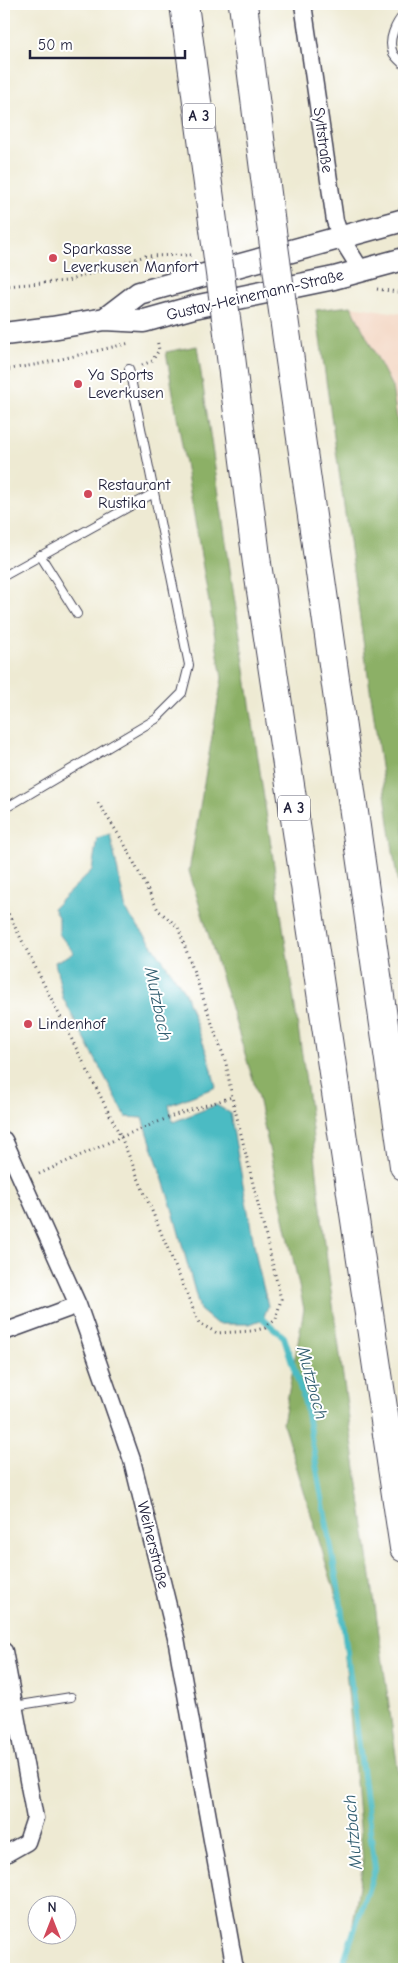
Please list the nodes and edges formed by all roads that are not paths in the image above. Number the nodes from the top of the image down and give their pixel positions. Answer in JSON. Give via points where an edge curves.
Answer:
{"nodes":[{"id":1,"x":184,"y":4,"type":"edge"},
{"id":2,"x":244,"y":4,"type":"edge"},
{"id":3,"x":303,"y":4,"type":"edge"},
{"id":4,"x":404,"y":14,"type":"edge"},
{"id":5,"x":404,"y":65,"type":"edge"},
{"id":6,"x":404,"y":220,"type":"edge"},
{"id":7,"x":341,"y":238,"type":"junction"},
{"id":8,"x":404,"y":259,"type":"edge"},
{"id":9,"x":361,"y":270,"type":"junction"},
{"id":10,"x":105,"y":319,"type":"junction"},
{"id":11,"x":4,"y":334,"type":"edge"},
{"id":12,"x":129,"y":369,"type":"road end"},
{"id":13,"x":154,"y":493,"type":"junction"},
{"id":14,"x":40,"y":555,"type":"junction"},
{"id":15,"x":4,"y":576,"type":"edge"},
{"id":16,"x":77,"y":614,"type":"dead end"},
{"id":17,"x":4,"y":809,"type":"edge"},
{"id":18,"x":4,"y":1140,"type":"edge"},
{"id":19,"x":404,"y":1166,"type":"edge"},
{"id":20,"x":78,"y":1305,"type":"junction"},
{"id":21,"x":4,"y":1332,"type":"edge"},
{"id":22,"x":404,"y":1548,"type":"edge"},
{"id":23,"x":4,"y":1651,"type":"edge"},
{"id":24,"x":71,"y":1697,"type":"dead end"},
{"id":25,"x":14,"y":1706,"type":"junction"},
{"id":26,"x":4,"y":1855,"type":"edge"},
{"id":27,"x":236,"y":1969,"type":"edge"}],
"edges":[{"from":1,"to":22,"type":"highway","number":"A 3","bridge":true,"via":[[257,564]]},
{"from":2,"to":19,"type":"highway","bridge":true,"via":[[270,217]]},
{"from":3,"to":7,"type":"street","name":"Syltstraße","via":[[334,214]]},
{"from":4,"to":5,"type":"lane","via":[[395,27],[392,42],[393,52]]},
{"from":6,"to":7,"type":"main road","name":"Gustav-Heinemann-Straße"},
{"from":7,"to":9,"type":"street","name":"Syltstraße"},
{"from":7,"to":10,"type":"main road","name":"Gustav-Heinemann-Straße","via":[[139,293]]},
{"from":8,"to":9,"type":"main road","name":"Gustav-Heinemann-Straße"},
{"from":9,"to":10,"type":"main road","name":"Gustav-Heinemann-Straße","via":[[194,307],[144,322]]},
{"from":10,"to":11,"type":"main road","name":"Gustav-Heinemann-Straße"},
{"from":12,"to":13,"type":"lane"},
{"from":13,"to":14,"type":"lane"},
{"from":13,"to":17,"type":"lane","via":[[189,665],[182,693],[156,718]]},
{"from":14,"to":15,"type":"lane"},
{"from":14,"to":16,"type":"lane"},
{"from":18,"to":20,"type":"street","name":"Weiherstraße"},
{"from":20,"to":21,"type":"street"},
{"from":20,"to":27,"type":"street","name":"Weiherstraße","via":[[132,1460],[176,1638]]},
{"from":23,"to":25,"type":"street"},
{"from":24,"to":25,"type":"lane"},
{"from":25,"to":26,"type":"street","via":[[35,1818],[27,1842]]}]}
